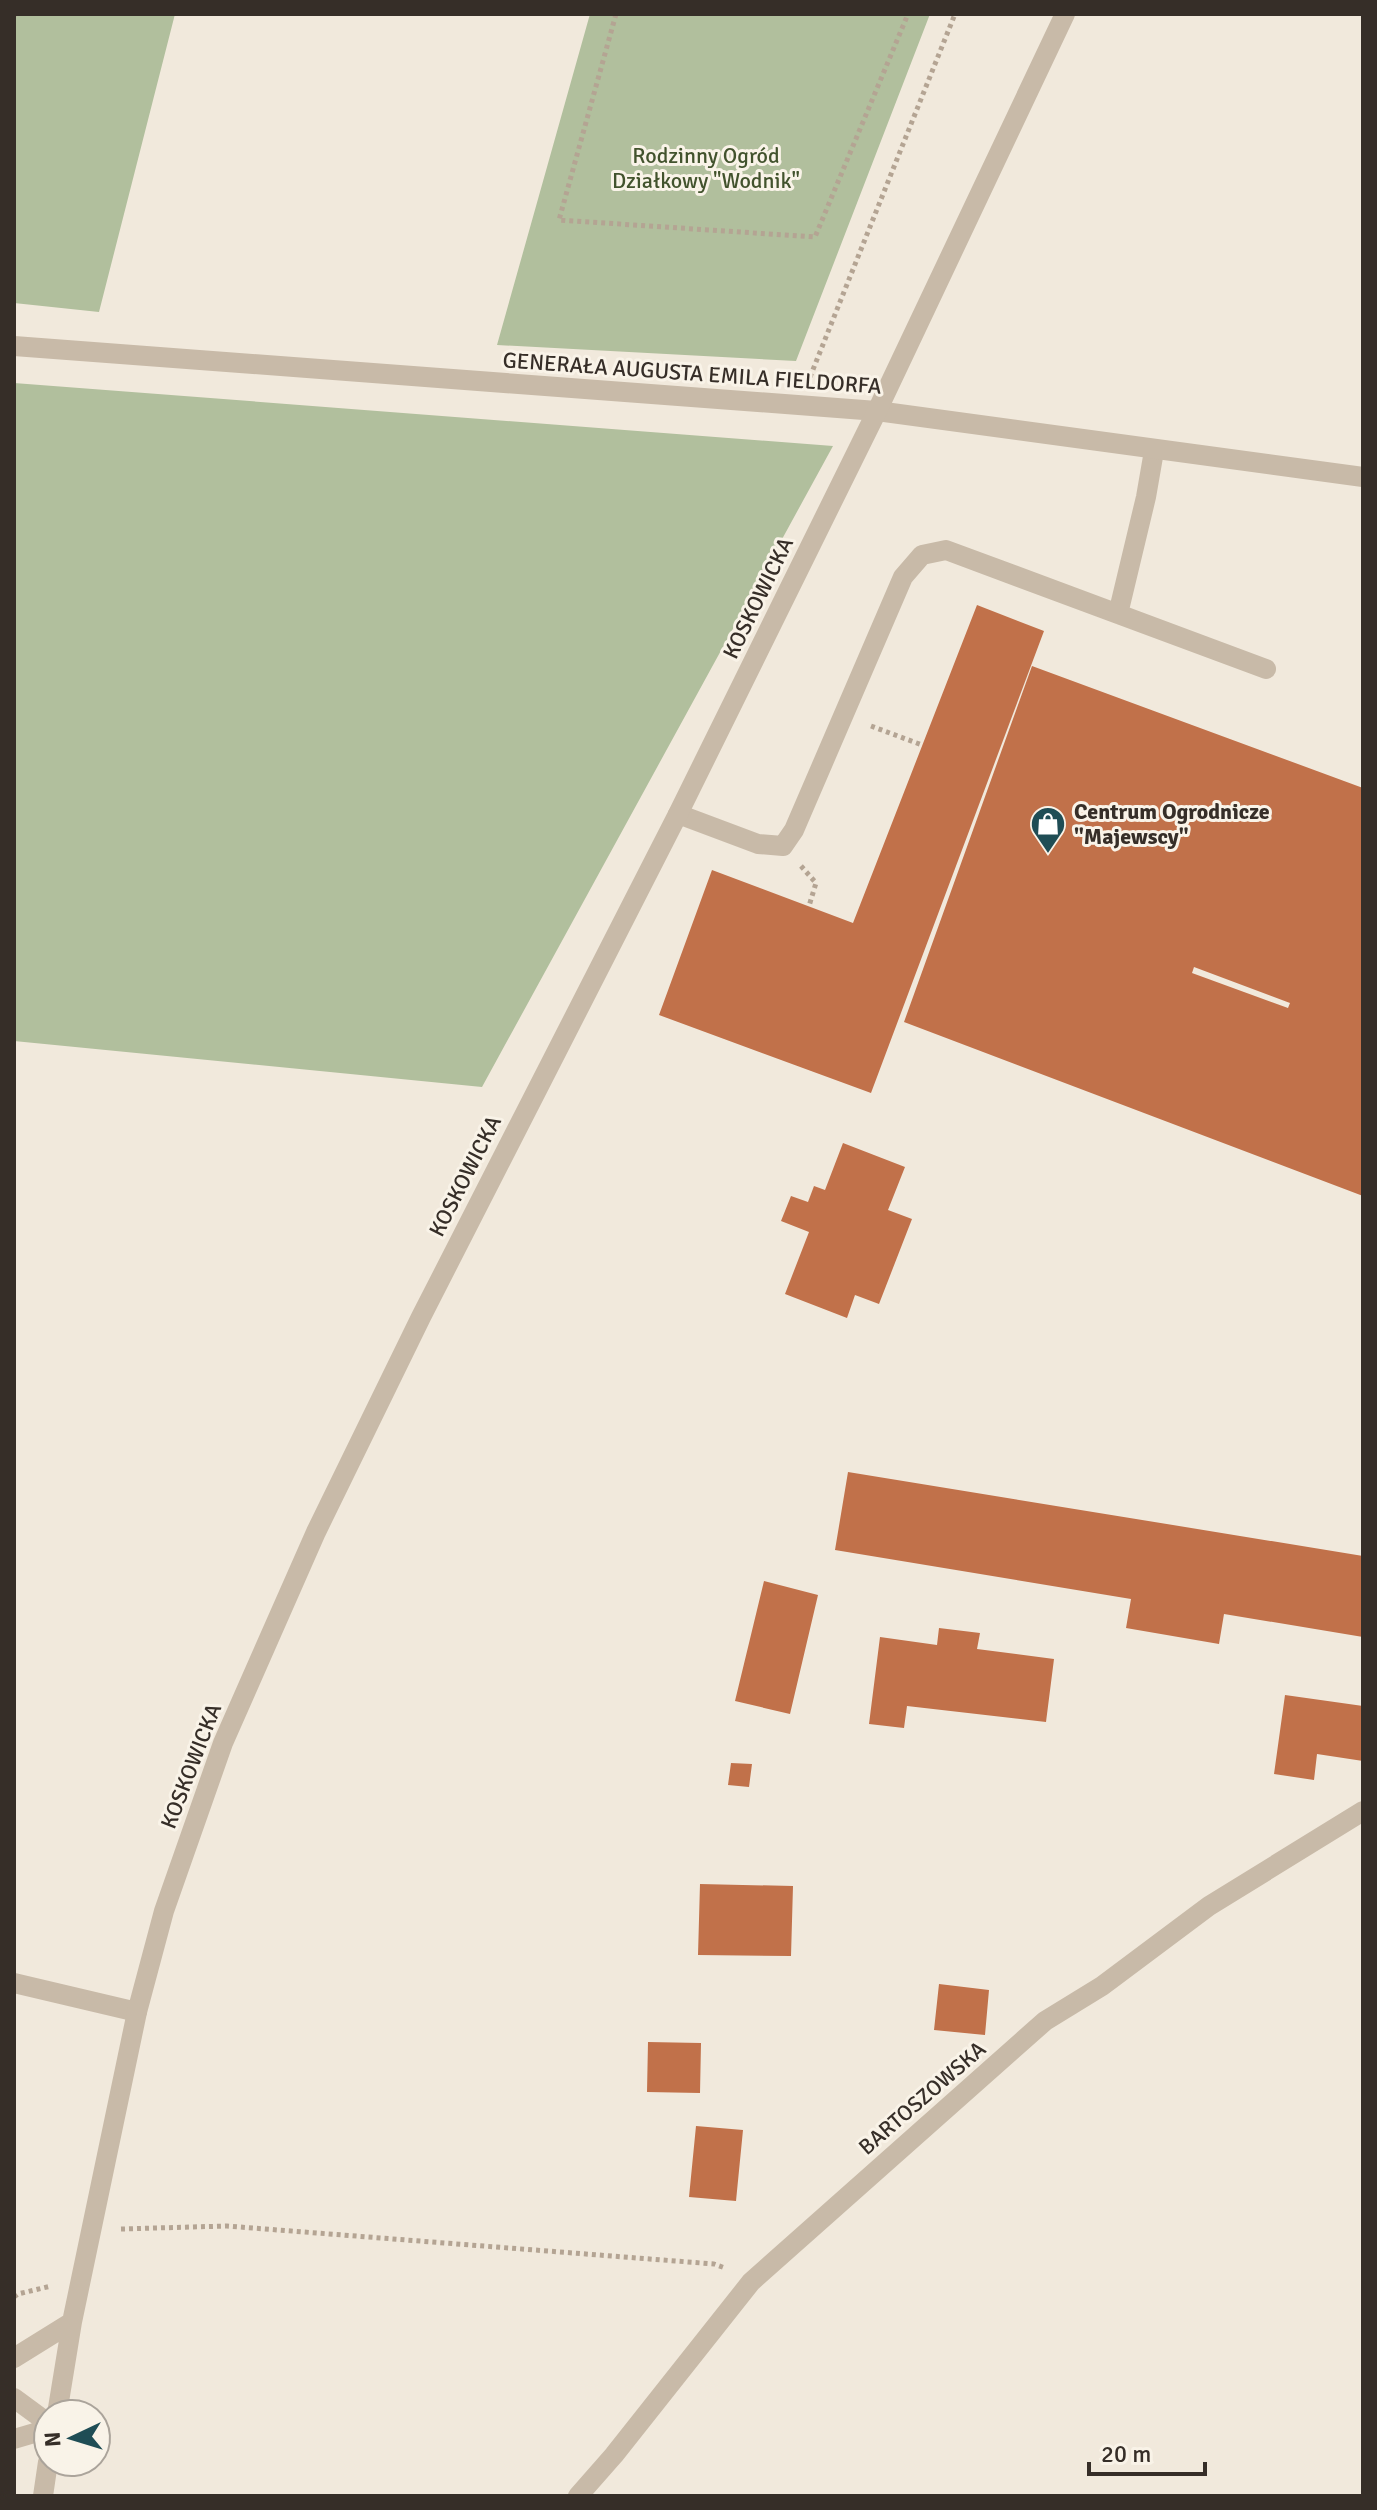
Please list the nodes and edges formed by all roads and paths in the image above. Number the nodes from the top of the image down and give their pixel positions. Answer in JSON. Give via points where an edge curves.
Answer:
{"nodes":[{"id":1,"x":616,"y":14,"type":"edge"},
{"id":2,"x":908,"y":14,"type":"edge"},
{"id":3,"x":955,"y":14,"type":"edge"},
{"id":4,"x":1065,"y":14,"type":"edge"},
{"id":5,"x":14,"y":346,"type":"edge"},
{"id":6,"x":798,"y":405,"type":"junction"},
{"id":7,"x":877,"y":411,"type":"junction"},
{"id":8,"x":1154,"y":451,"type":"junction"},
{"id":9,"x":1363,"y":477,"type":"edge"},
{"id":10,"x":1118,"y":614,"type":"junction"},
{"id":11,"x":1266,"y":669,"type":"dead end"},
{"id":12,"x":843,"y":716,"type":"junction"},
{"id":13,"x":922,"y":745,"type":"dead end"},
{"id":14,"x":678,"y":814,"type":"junction"},
{"id":15,"x":783,"y":846,"type":"junction"},
{"id":16,"x":809,"y":906,"type":"dead end"},
{"id":17,"x":1363,"y":1811,"type":"edge"},
{"id":18,"x":14,"y":1983,"type":"edge"},
{"id":19,"x":137,"y":2012,"type":"junction"},
{"id":20,"x":120,"y":2215,"type":"dead end"},
{"id":21,"x":757,"y":2277,"type":"junction"},
{"id":22,"x":72,"y":2322,"type":"junction"},
{"id":23,"x":14,"y":2358,"type":"edge"},
{"id":24,"x":14,"y":2398,"type":"edge"},
{"id":25,"x":60,"y":2398,"type":"edge"},
{"id":26,"x":32,"y":2411,"type":"edge"},
{"id":27,"x":578,"y":2496,"type":"edge"}],
"edges":[{"from":1,"to":2,"type":"path","via":[[559,220],[815,237]]},
{"from":3,"to":6,"type":"path"},
{"from":4,"to":7,"type":"street","name":"KOSKOWICKA"},
{"from":5,"to":6,"type":"street","name":"GENERAŁA AUGUSTA EMILA FIELDORFA"},
{"from":6,"to":7,"type":"street","name":"GENERAŁA AUGUSTA EMILA FIELDORFA"},
{"from":7,"to":8,"type":"street","name":"GENERAŁA AUGUSTA EMILA FIELDORFA"},
{"from":7,"to":14,"type":"street","name":"KOSKOWICKA"},
{"from":8,"to":9,"type":"street","name":"GENERAŁA AUGUSTA EMILA FIELDORFA"},
{"from":8,"to":10,"type":"street"},
{"from":10,"to":11,"type":"street"},
{"from":10,"to":12,"type":"street","via":[[946,550],[922,555],[903,577]]},
{"from":12,"to":13,"type":"path"},
{"from":12,"to":15,"type":"street"},
{"from":14,"to":15,"type":"street","via":[[758,844]]},
{"from":14,"to":19,"type":"street","name":"KOSKOWICKA","via":[[316,1532],[223,1743],[164,1911]]},
{"from":15,"to":16,"type":"path","via":[[816,883]]},
{"from":17,"to":21,"type":"street","name":"BARTOSZOWSKA","via":[[1209,1906],[1102,1986],[1045,2021]]},
{"from":18,"to":19,"type":"street"},
{"from":19,"to":22,"type":"street","name":"KOSKOWICKA"},
{"from":20,"to":21,"type":"path","via":[[117,2230],[227,2226],[714,2264]]},
{"from":21,"to":27,"type":"street","name":"BARTOSZOWSKA"},
{"from":22,"to":23,"type":"street"},
{"from":22,"to":25,"type":"street","name":"KOSKOWICKA"},
{"from":24,"to":26,"type":"street"}]}
